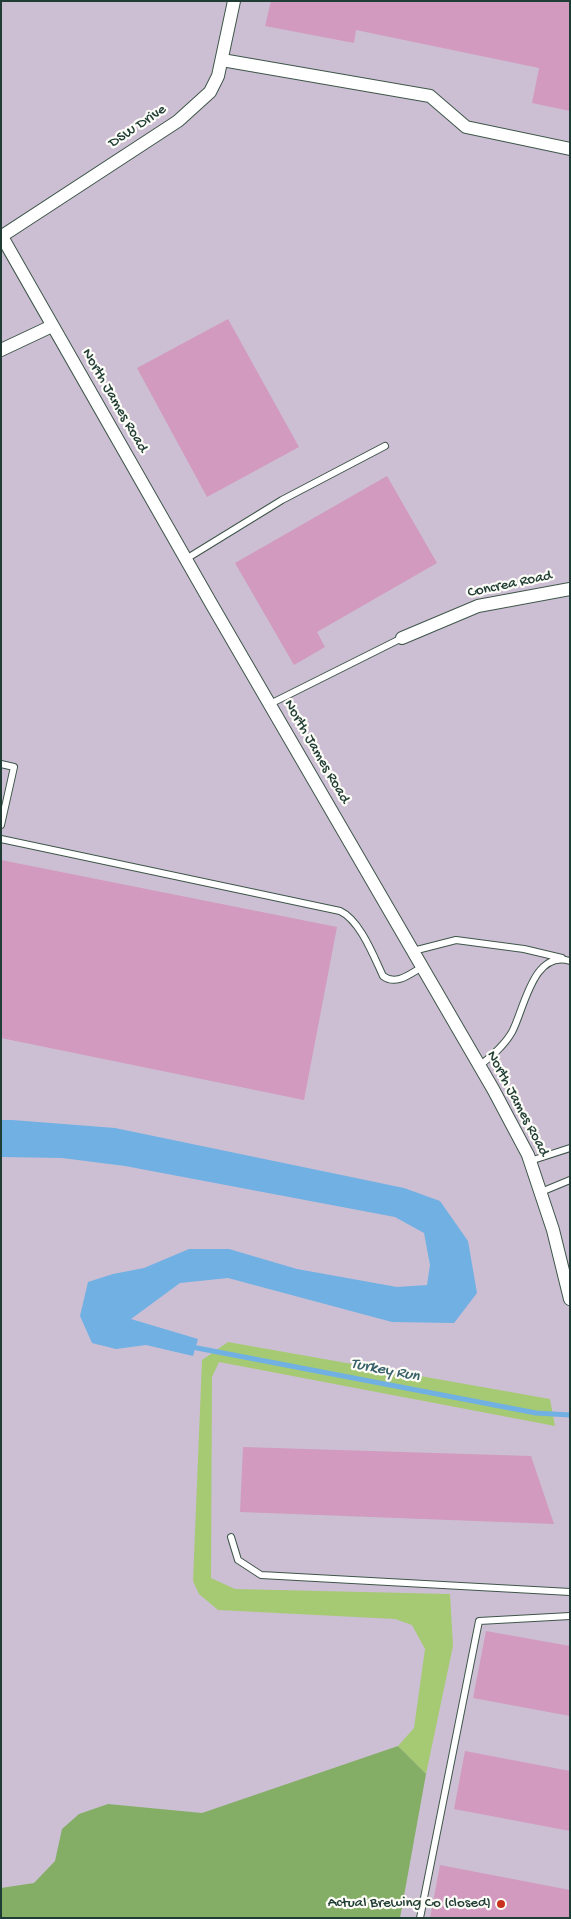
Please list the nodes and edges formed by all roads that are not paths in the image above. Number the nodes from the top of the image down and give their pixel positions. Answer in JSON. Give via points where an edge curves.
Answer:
{"nodes":[{"id":1,"x":234,"y":1,"type":"edge"},
{"id":2,"x":222,"y":60,"type":"junction"},
{"id":3,"x":570,"y":149,"type":"edge"},
{"id":4,"x":1,"y":235,"type":"edge"},
{"id":5,"x":52,"y":326,"type":"junction"},
{"id":6,"x":1,"y":350,"type":"edge"},
{"id":7,"x":385,"y":446,"type":"dead end"},
{"id":8,"x":186,"y":559,"type":"junction"},
{"id":9,"x":570,"y":589,"type":"edge"},
{"id":10,"x":402,"y":638,"type":"joint"},
{"id":11,"x":270,"y":704,"type":"junction"},
{"id":12,"x":1,"y":764,"type":"edge"},
{"id":13,"x":1,"y":826,"type":"edge"},
{"id":14,"x":1,"y":839,"type":"edge"},
{"id":15,"x":413,"y":951,"type":"junction"},
{"id":16,"x":562,"y":958,"type":"junction"},
{"id":17,"x":570,"y":961,"type":"edge"},
{"id":18,"x":422,"y":967,"type":"junction"},
{"id":19,"x":479,"y":1066,"type":"junction"},
{"id":20,"x":570,"y":1148,"type":"edge"},
{"id":21,"x":530,"y":1160,"type":"junction"},
{"id":22,"x":570,"y":1180,"type":"edge"},
{"id":23,"x":541,"y":1192,"type":"junction"},
{"id":24,"x":570,"y":1296,"type":"edge"},
{"id":25,"x":231,"y":1537,"type":"dead end"},
{"id":26,"x":570,"y":1592,"type":"edge"},
{"id":27,"x":570,"y":1616,"type":"edge"},
{"id":28,"x":420,"y":1918,"type":"edge"}],
"edges":[{"from":1,"to":2,"type":"street","name":"DSW Drive"},
{"from":2,"to":3,"type":"street","via":[[430,96],[466,127]]},
{"from":2,"to":4,"type":"street","name":"DSW Drive","via":[[210,92],[178,121]]},
{"from":4,"to":5,"type":"street","name":"North James Road"},
{"from":5,"to":6,"type":"street"},
{"from":5,"to":8,"type":"street","name":"North James Road"},
{"from":7,"to":8,"type":"lane","via":[[282,500]]},
{"from":8,"to":11,"type":"street","name":"North James Road"},
{"from":9,"to":10,"type":"street","name":"Concrea Road","via":[[478,606]]},
{"from":10,"to":11,"type":"lane"},
{"from":11,"to":15,"type":"street","name":"North James Road"},
{"from":12,"to":13,"type":"lane","via":[[14,767]]},
{"from":14,"to":18,"type":"lane","via":[[340,911],[358,927],[388,980],[399,979]]},
{"from":15,"to":16,"type":"lane","via":[[456,940],[524,949]]},
{"from":15,"to":18,"type":"street","name":"North James Road"},
{"from":16,"to":17,"type":"lane"},
{"from":16,"to":19,"type":"lane","via":[[550,962],[536,974],[512,1032],[502,1047]]},
{"from":18,"to":19,"type":"street","name":"North James Road"},
{"from":19,"to":21,"type":"street","name":"North James Road"},
{"from":20,"to":21,"type":"lane"},
{"from":21,"to":23,"type":"street","name":"North James Road"},
{"from":22,"to":23,"type":"lane"},
{"from":23,"to":24,"type":"street","name":"North James Road"},
{"from":25,"to":26,"type":"lane","via":[[238,1560],[261,1575]]},
{"from":27,"to":28,"type":"lane","via":[[479,1621]]}]}
